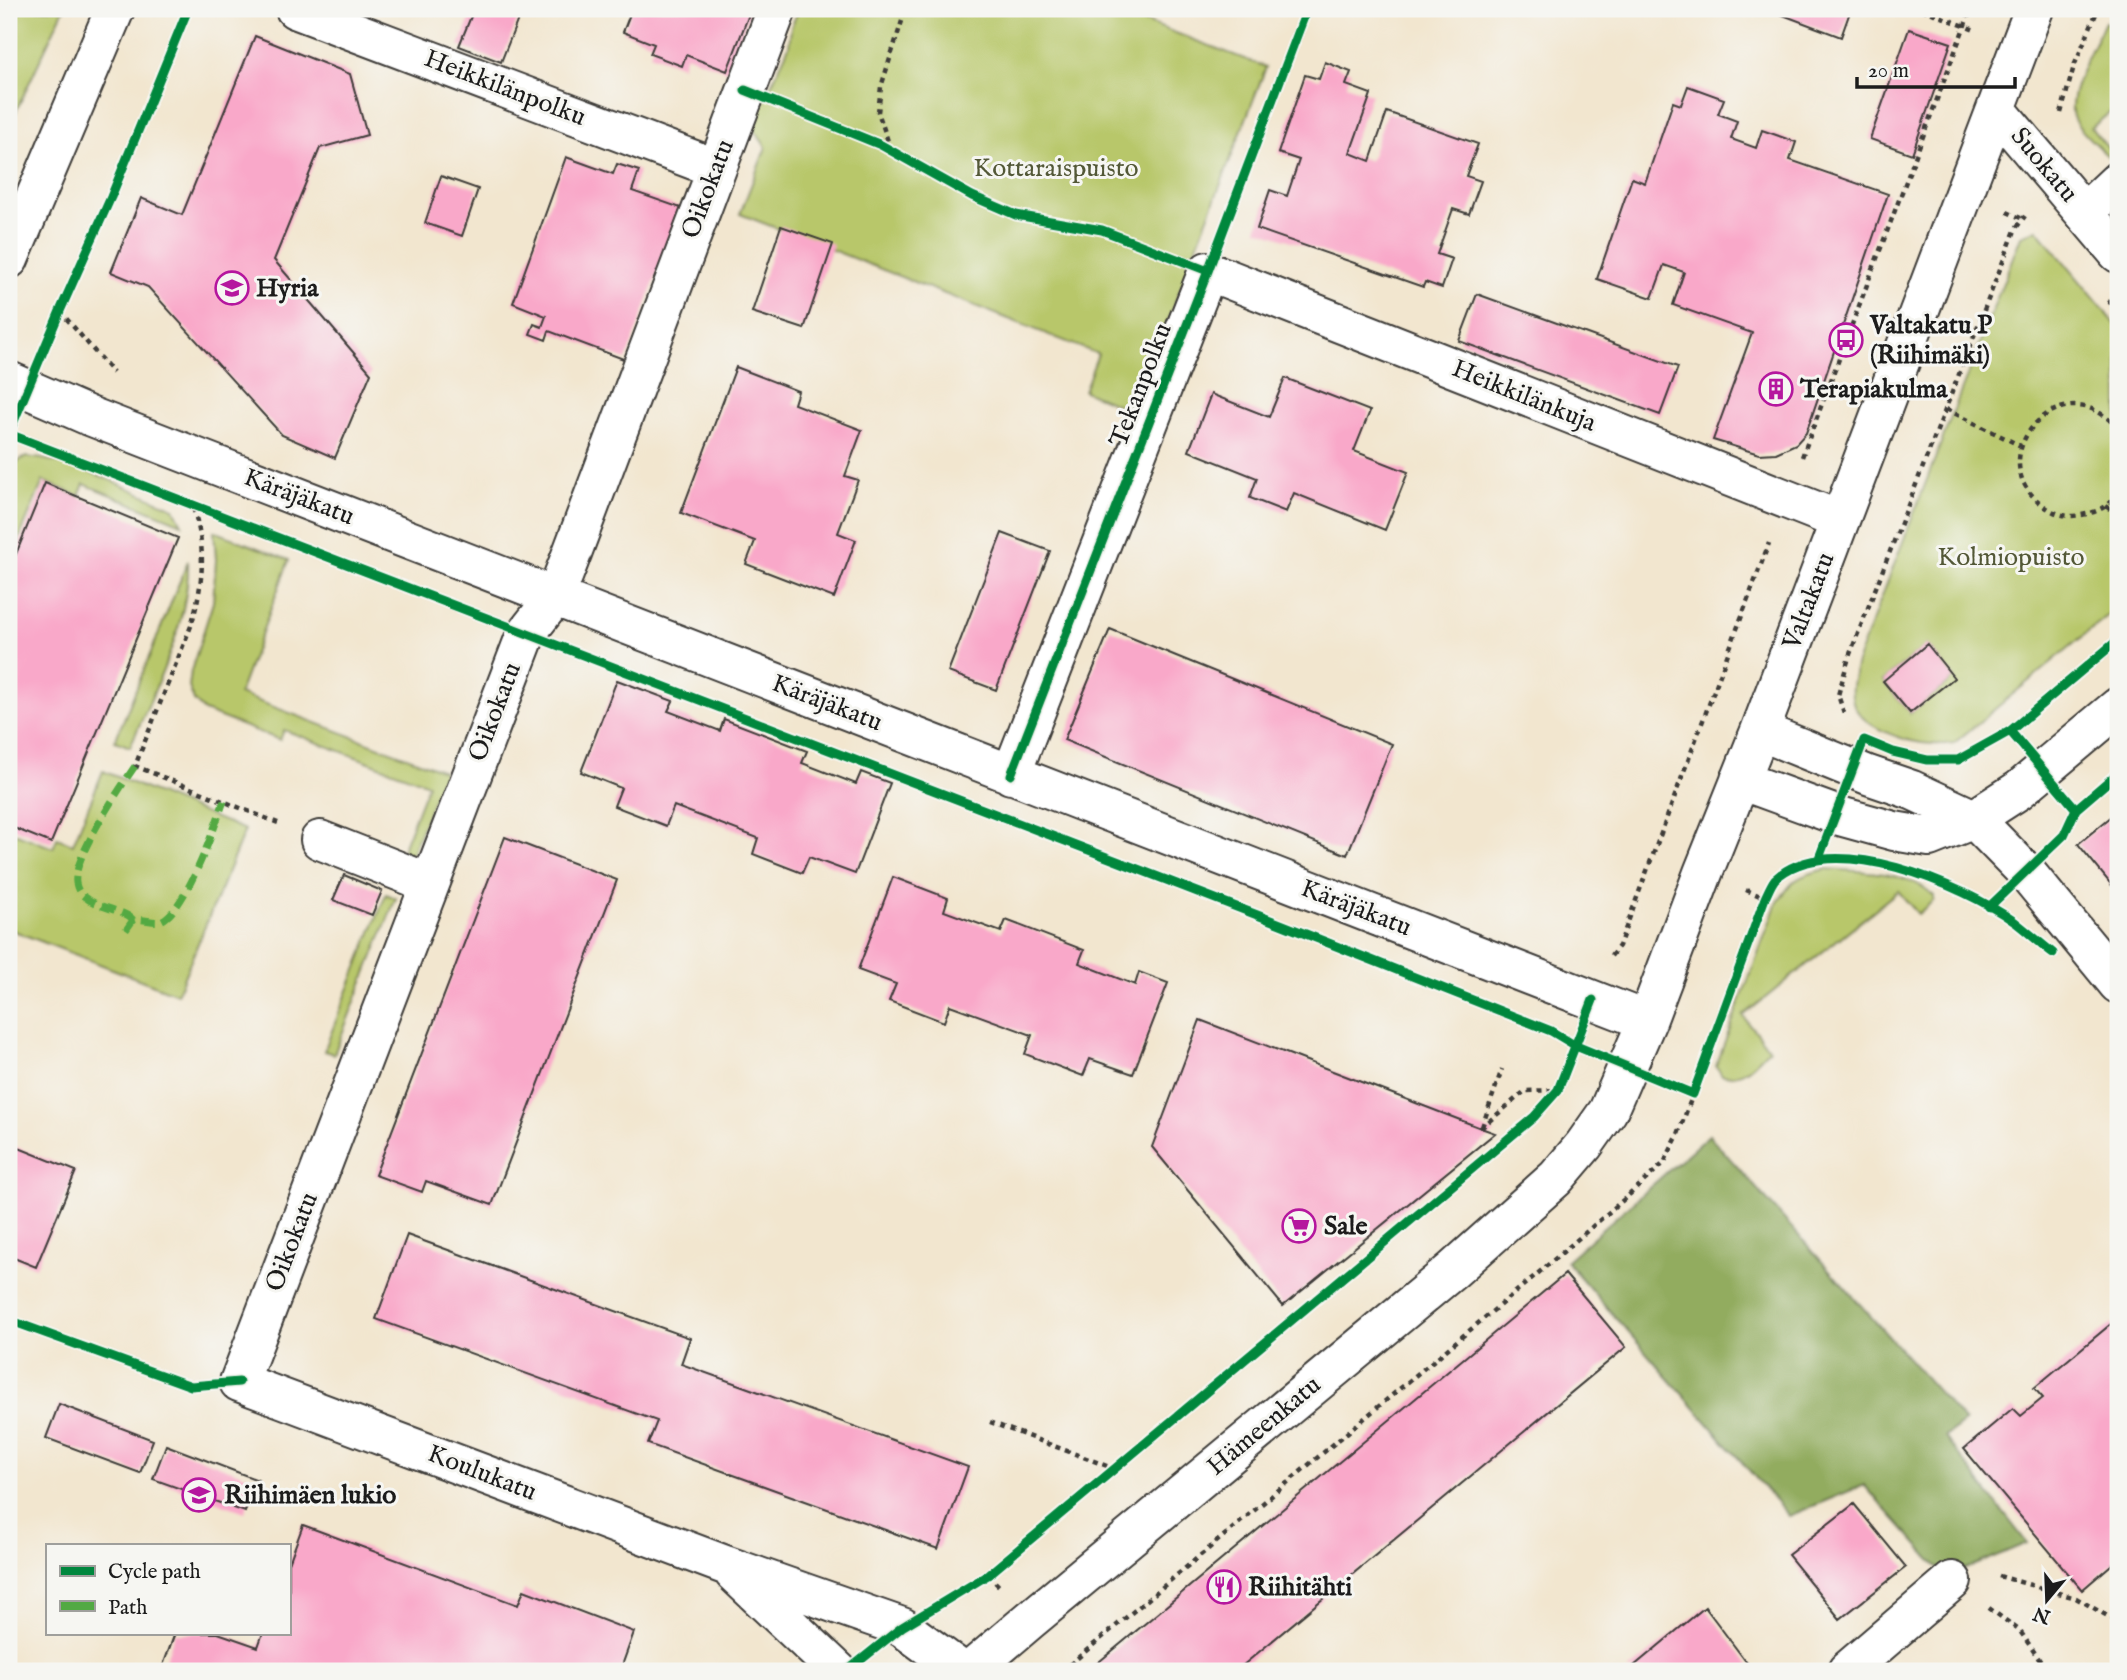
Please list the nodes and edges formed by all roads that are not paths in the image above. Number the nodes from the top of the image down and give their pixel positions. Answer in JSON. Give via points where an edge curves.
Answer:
{"nodes":[{"id":1,"x":115,"y":9,"type":"edge"},
{"id":2,"x":295,"y":9,"type":"edge"},
{"id":3,"x":777,"y":9,"type":"edge"},
{"id":4,"x":2034,"y":9,"type":"edge"},
{"id":5,"x":1996,"y":109,"type":"junction"},
{"id":6,"x":715,"y":168,"type":"junction"},
{"id":7,"x":2118,"y":181,"type":"edge"},
{"id":8,"x":2084,"y":213,"type":"junction"},
{"id":9,"x":2118,"y":253,"type":"edge"},
{"id":10,"x":9,"y":259,"type":"edge"},
{"id":11,"x":1208,"y":271,"type":"joint"},
{"id":12,"x":9,"y":381,"type":"edge"},
{"id":13,"x":1839,"y":520,"type":"junction"},
{"id":14,"x":555,"y":597,"type":"junction"},
{"id":15,"x":2118,"y":707,"type":"edge"},
{"id":16,"x":1760,"y":731,"type":"junction"},
{"id":17,"x":1011,"y":775,"type":"junction"},
{"id":18,"x":1740,"y":780,"type":"junction"},
{"id":19,"x":1974,"y":819,"type":"junction"},
{"id":20,"x":320,"y":840,"type":"road end"},
{"id":21,"x":429,"y":883,"type":"junction"},
{"id":22,"x":2118,"y":984,"type":"edge"},
{"id":23,"x":1647,"y":1021,"type":"junction"},
{"id":24,"x":1556,"y":1178,"type":"joint"},
{"id":25,"x":239,"y":1382,"type":"joint"},
{"id":26,"x":725,"y":1565,"type":"junction"},
{"id":27,"x":1952,"y":1581,"type":"road end"},
{"id":28,"x":838,"y":1671,"type":"edge"},
{"id":29,"x":962,"y":1671,"type":"edge"},
{"id":30,"x":970,"y":1671,"type":"edge"},
{"id":31,"x":1847,"y":1671,"type":"edge"}],
"edges":[{"from":1,"to":10,"type":"street"},
{"from":2,"to":6,"type":"street","name":"Heikkilänpolku"},
{"from":3,"to":6,"type":"street","name":"Oikokatu"},
{"from":4,"to":5,"type":"street","name":"Valtakatu"},
{"from":5,"to":8,"type":"street","name":"Suokatu"},
{"from":5,"to":13,"type":"street","name":"Valtakatu"},
{"from":6,"to":14,"type":"street","name":"Oikokatu"},
{"from":7,"to":8,"type":"street"},
{"from":8,"to":9,"type":"street","name":"Suokatu"},
{"from":11,"to":13,"type":"street","name":"Heikkilänkuja"},
{"from":11,"to":17,"type":"street","name":"Tekanpolku"},
{"from":12,"to":14,"type":"street","name":"Käräjäkatu"},
{"from":13,"to":16,"type":"street","name":"Valtakatu"},
{"from":14,"to":17,"type":"street","name":"Käräjäkatu"},
{"from":14,"to":21,"type":"street","name":"Oikokatu","via":[[526,634]]},
{"from":15,"to":19,"type":"street","via":[[2018,790]]},
{"from":16,"to":18,"type":"street","name":"Valtakatu"},
{"from":16,"to":19,"type":"street","via":[[1859,754],[1912,790]]},
{"from":17,"to":23,"type":"street","name":"Käräjäkatu"},
{"from":18,"to":19,"type":"street","via":[[1836,815],[1929,837]]},
{"from":18,"to":23,"type":"street","name":"Valtakatu"},
{"from":19,"to":22,"type":"street","via":[[2026,872]]},
{"from":20,"to":21,"type":"street"},
{"from":21,"to":25,"type":"street","name":"Oikokatu"},
{"from":23,"to":24,"type":"street","name":"Valtakatu","via":[[1608,1111]]},
{"from":24,"to":30,"type":"street","name":"Hämeenkatu","via":[[1453,1270]]},
{"from":25,"to":26,"type":"street","name":"Koulukatu"},
{"from":26,"to":28,"type":"street","name":"Koulukatu"},
{"from":26,"to":29,"type":"street","name":"Koulukatu","via":[[902,1627]]},
{"from":27,"to":31,"type":"street"}]}
